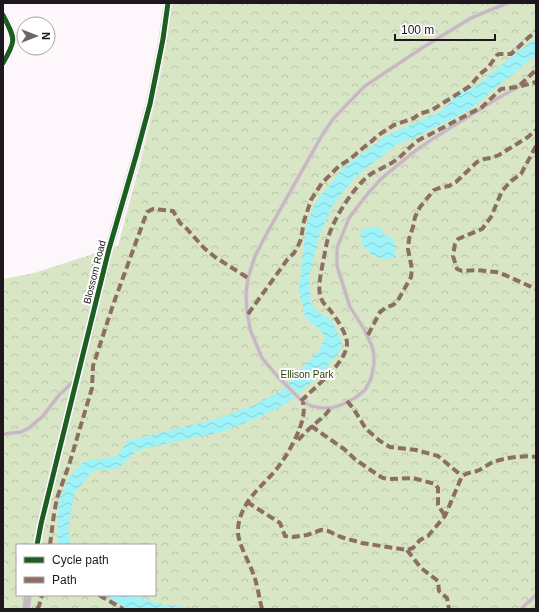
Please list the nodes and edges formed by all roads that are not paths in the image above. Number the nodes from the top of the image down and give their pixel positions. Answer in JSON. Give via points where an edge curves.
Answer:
{"nodes":[{"id":1,"x":168,"y":3,"type":"edge"},
{"id":2,"x":507,"y":3,"type":"edge"},
{"id":3,"x":3,"y":15,"type":"edge"},
{"id":4,"x":3,"y":62,"type":"edge"},
{"id":5,"x":518,"y":87,"type":"dead end"},
{"id":6,"x":78,"y":378,"type":"junction"},
{"id":7,"x":3,"y":434,"type":"edge"},
{"id":8,"x":37,"y":544,"type":"edge"},
{"id":9,"x":536,"y":595,"type":"edge"},
{"id":10,"x":28,"y":596,"type":"edge"},
{"id":11,"x":26,"y":609,"type":"edge"},
{"id":12,"x":521,"y":609,"type":"edge"}],
"edges":[{"from":1,"to":6,"type":"street","name":"Blossom Road","via":[[150,104],[109,249]]},
{"from":2,"to":5,"type":"lane","via":[[471,18],[422,48],[365,86],[340,111],[321,136],[255,256],[246,294],[250,329],[262,358],[303,402],[321,408],[341,405],[365,390],[371,379],[374,364],[372,346],[350,307],[337,266],[337,248],[349,218],[382,178],[415,151]]},
{"from":3,"to":4,"type":"street","via":[[13,38],[12,48]]},
{"from":6,"to":7,"type":"lane","via":[[29,428],[21,432]]},
{"from":6,"to":8,"type":"street","name":"Blossom Road"},
{"from":9,"to":12,"type":"lane"},
{"from":10,"to":11,"type":"street"}]}
